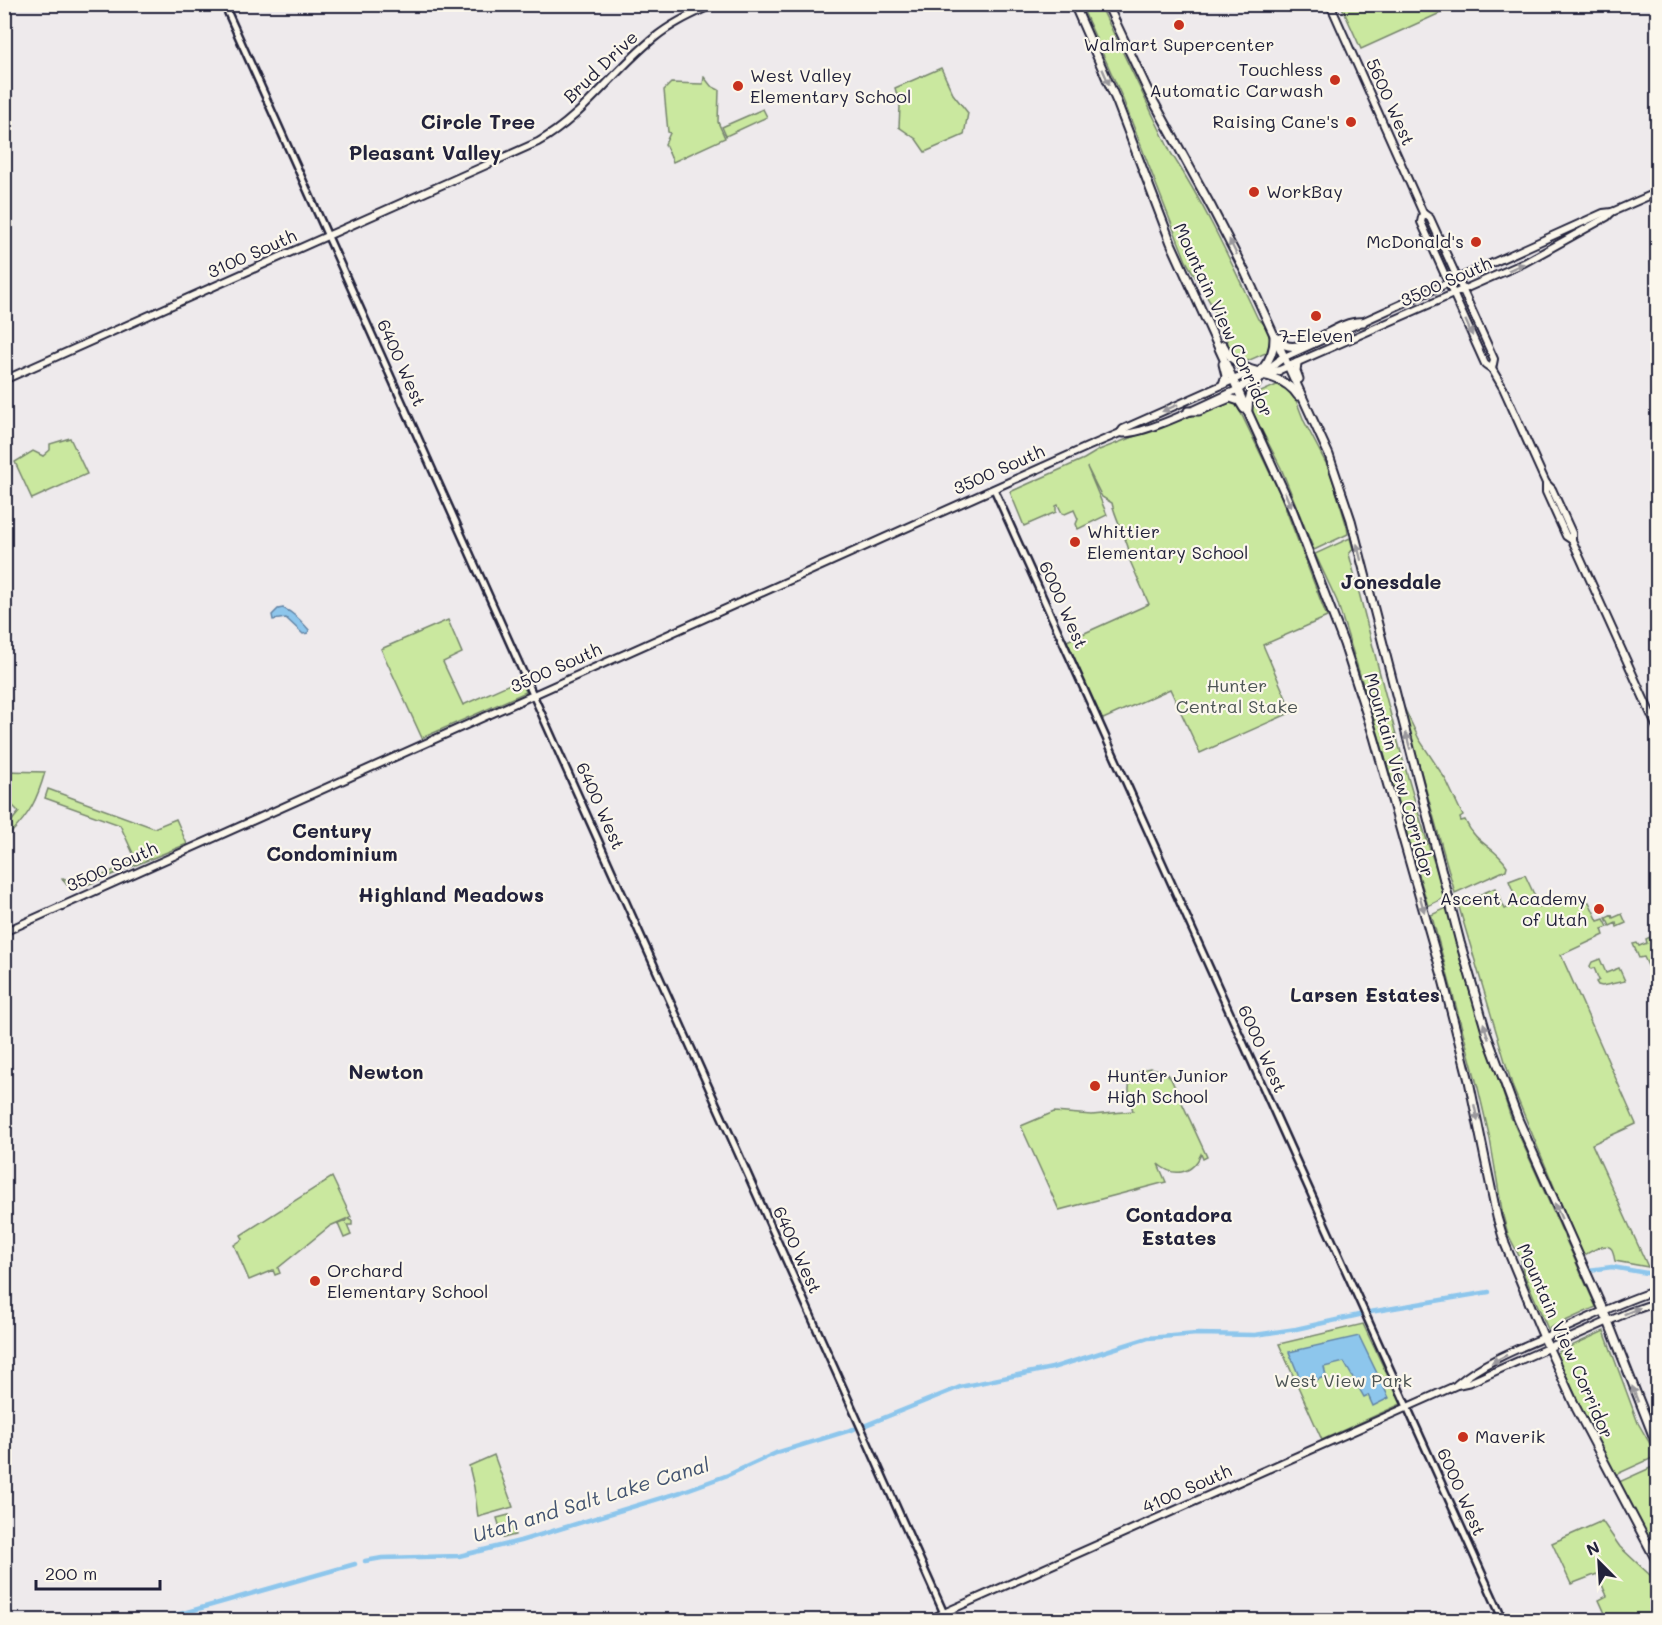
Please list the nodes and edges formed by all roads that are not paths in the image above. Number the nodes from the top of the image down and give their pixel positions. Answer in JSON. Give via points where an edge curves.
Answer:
{"nodes":[{"id":1,"x":224,"y":4,"type":"edge"},
{"id":2,"x":714,"y":4,"type":"edge"},
{"id":3,"x":1074,"y":4,"type":"edge"},
{"id":4,"x":1107,"y":4,"type":"edge"},
{"id":5,"x":1330,"y":4,"type":"edge"},
{"id":6,"x":510,"y":154,"type":"joint"},
{"id":7,"x":1658,"y":192,"type":"edge"},
{"id":8,"x":1612,"y":212,"type":"junction"},
{"id":9,"x":1423,"y":213,"type":"junction"},
{"id":10,"x":327,"y":236,"type":"junction"},
{"id":11,"x":1180,"y":265,"type":"junction"},
{"id":12,"x":1246,"y":274,"type":"junction"},
{"id":13,"x":1458,"y":280,"type":"junction"},
{"id":14,"x":1449,"y":284,"type":"junction"},
{"id":15,"x":1190,"y":285,"type":"junction"},
{"id":16,"x":1463,"y":291,"type":"junction"},
{"id":17,"x":1454,"y":295,"type":"junction"},
{"id":18,"x":1364,"y":322,"type":"junction"},
{"id":19,"x":1274,"y":335,"type":"junction"},
{"id":20,"x":1284,"y":357,"type":"junction"},
{"id":21,"x":1297,"y":363,"type":"junction"},
{"id":22,"x":1289,"y":366,"type":"junction"},
{"id":23,"x":1492,"y":369,"type":"junction"},
{"id":24,"x":1278,"y":371,"type":"joint"},
{"id":25,"x":1261,"y":373,"type":"junction"},
{"id":26,"x":1245,"y":375,"type":"joint"},
{"id":27,"x":1234,"y":379,"type":"junction"},
{"id":28,"x":4,"y":380,"type":"edge"},
{"id":29,"x":1223,"y":384,"type":"junction"},
{"id":30,"x":1238,"y":389,"type":"junction"},
{"id":31,"x":1188,"y":411,"type":"junction"},
{"id":32,"x":1249,"y":412,"type":"junction"},
{"id":33,"x":1119,"y":433,"type":"junction"},
{"id":34,"x":1325,"y":446,"type":"junction"},
{"id":35,"x":1332,"y":462,"type":"junction"},
{"id":36,"x":1275,"y":470,"type":"junction"},
{"id":37,"x":994,"y":489,"type":"junction"},
{"id":38,"x":533,"y":695,"type":"junction"},
{"id":39,"x":1658,"y":730,"type":"edge"},
{"id":40,"x":4,"y":932,"type":"edge"},
{"id":41,"x":1658,"y":1290,"type":"edge"},
{"id":42,"x":1658,"y":1302,"type":"edge"},
{"id":43,"x":1603,"y":1311,"type":"junction"},
{"id":44,"x":1608,"y":1321,"type":"junction"},
{"id":45,"x":1544,"y":1338,"type":"junction"},
{"id":46,"x":1548,"y":1348,"type":"junction"},
{"id":47,"x":1457,"y":1385,"type":"junction"},
{"id":48,"x":1407,"y":1407,"type":"junction"},
{"id":49,"x":1658,"y":1448,"type":"edge"},
{"id":50,"x":1658,"y":1564,"type":"edge"},
{"id":51,"x":945,"y":1617,"type":"edge"},
{"id":52,"x":928,"y":1620,"type":"edge"},
{"id":53,"x":1503,"y":1620,"type":"edge"}],
"edges":[{"from":1,"to":10,"type":"street","name":"6400 West"},
{"from":2,"to":6,"type":"main road","name":"Brud Drive","via":[[663,31],[560,127]]},
{"from":3,"to":11,"type":"highway","name":"Mountain View Corridor","one_way":true},
{"from":12,"to":4,"type":"highway","name":"Mountain View Corridor","one_way":true,"via":[[1149,93]]},
{"from":5,"to":9,"type":"main road","name":"5600 West"},
{"from":6,"to":10,"type":"main road","name":"3100 South"},
{"from":7,"to":8,"type":"main road","name":"3500 South"},
{"from":8,"to":13,"type":"main road","name":"3500 South"},
{"from":16,"to":8,"type":"main road","name":"3500 South","one_way":true,"via":[[1537,257]]},
{"from":9,"to":13,"type":"main road","name":"5600 West","via":[[1430,218]]},
{"from":9,"to":14,"type":"main road","name":"5600 West","via":[[1421,222]]},
{"from":10,"to":28,"type":"main road","name":"3100 South"},
{"from":10,"to":38,"type":"street","name":"6400 West"},
{"from":11,"to":15,"type":"highway","name":"Mountain View Corridor"},
{"from":11,"to":29,"type":"highway","via":[[1224,366]]},
{"from":12,"to":18,"type":"highway","via":[[1287,346],[1299,346],[1350,323]]},
{"from":12,"to":19,"type":"highway","name":"Mountain View Corridor"},
{"from":13,"to":14,"type":"main road","name":"3500 South"},
{"from":13,"to":16,"type":"main road","name":"5600 West"},
{"from":14,"to":17,"type":"main road","name":"5600 West"},
{"from":14,"to":18,"type":"main road","name":"3500 South"},
{"from":15,"to":25,"type":"highway","via":[[1200,296],[1228,355]]},
{"from":15,"to":27,"type":"highway","name":"Mountain View Corridor"},
{"from":16,"to":17,"type":"main road","name":"3500 South"},
{"from":16,"to":23,"type":"main road","name":"5600 West","via":[[1494,359]]},
{"from":17,"to":21,"type":"main road","name":"3500 South"},
{"from":17,"to":23,"type":"main road","name":"5600 West","one_way":true,"via":[[1485,364]]},
{"from":18,"to":20,"type":"main road","name":"3500 South"},
{"from":19,"to":20,"type":"highway","name":"Mountain View Corridor"},
{"from":19,"to":25,"type":"highway","via":[[1274,349]]},
{"from":20,"to":22,"type":"highway","name":"Mountain View Corridor"},
{"from":20,"to":25,"type":"highway"},
{"from":21,"to":22,"type":"main road","name":"3500 South"},
{"from":21,"to":35,"type":"highway","via":[[1297,375],[1328,443]]},
{"from":22,"to":24,"type":"main road","name":"3500 South"},
{"from":22,"to":34,"type":"highway","name":"Mountain View Corridor"},
{"from":23,"to":39,"type":"main road","name":"5600 West","via":[[1552,489]]},
{"from":24,"to":25,"type":"highway"},
{"from":25,"to":26,"type":"highway"},
{"from":25,"to":30,"type":"highway"},
{"from":25,"to":32,"type":"highway","via":[[1250,396]]},
{"from":25,"to":34,"type":"highway","via":[[1294,390]]},
{"from":26,"to":27,"type":"main road","name":"3500 South"},
{"from":27,"to":29,"type":"main road","name":"3500 South"},
{"from":27,"to":30,"type":"highway","name":"Mountain View Corridor"},
{"from":29,"to":33,"type":"main road","name":"3500 South","one_way":true},
{"from":30,"to":31,"type":"main road","name":"3500 South"},
{"from":30,"to":32,"type":"highway","name":"Mountain View Corridor"},
{"from":31,"to":33,"type":"main road","name":"3500 South","via":[[1127,435]]},
{"from":31,"to":36,"type":"highway","via":[[1237,400]]},
{"from":32,"to":36,"type":"highway","name":"Mountain View Corridor"},
{"from":33,"to":37,"type":"main road","name":"3500 South"},
{"from":34,"to":35,"type":"highway","name":"Mountain View Corridor"},
{"from":43,"to":35,"type":"highway","name":"Mountain View Corridor","one_way":true,"via":[[1518,1119],[1478,1004],[1351,520]]},
{"from":36,"to":45,"type":"highway","name":"Mountain View Corridor","one_way":true,"via":[[1317,569],[1374,737],[1469,1081],[1497,1217]]},
{"from":37,"to":38,"type":"main road","name":"3500 South"},
{"from":37,"to":48,"type":"street","name":"6000 West"},
{"from":38,"to":40,"type":"main road","name":"3500 South"},
{"from":38,"to":51,"type":"street","name":"6400 West"},
{"from":41,"to":43,"type":"main road","name":"4100 South"},
{"from":44,"to":42,"type":"main road","name":"4100 South","one_way":true},
{"from":43,"to":44,"type":"highway","name":"Mountain View Corridor"},
{"from":43,"to":45,"type":"main road","name":"4100 South"},
{"from":44,"to":46,"type":"main road","name":"4100 South"},
{"from":49,"to":44,"type":"highway","name":"Mountain View Corridor","one_way":true},
{"from":45,"to":46,"type":"highway","name":"Mountain View Corridor"},
{"from":45,"to":47,"type":"main road","name":"4100 South","one_way":true,"via":[[1479,1369]]},
{"from":46,"to":47,"type":"main road","name":"4100 South"},
{"from":46,"to":50,"type":"highway","name":"Mountain View Corridor"},
{"from":47,"to":48,"type":"main road","name":"4100 South"},
{"from":48,"to":51,"type":"main road","name":"4100 South"},
{"from":48,"to":53,"type":"street","name":"6000 West"},
{"from":51,"to":52,"type":"main road","name":"4100 South"}]}
